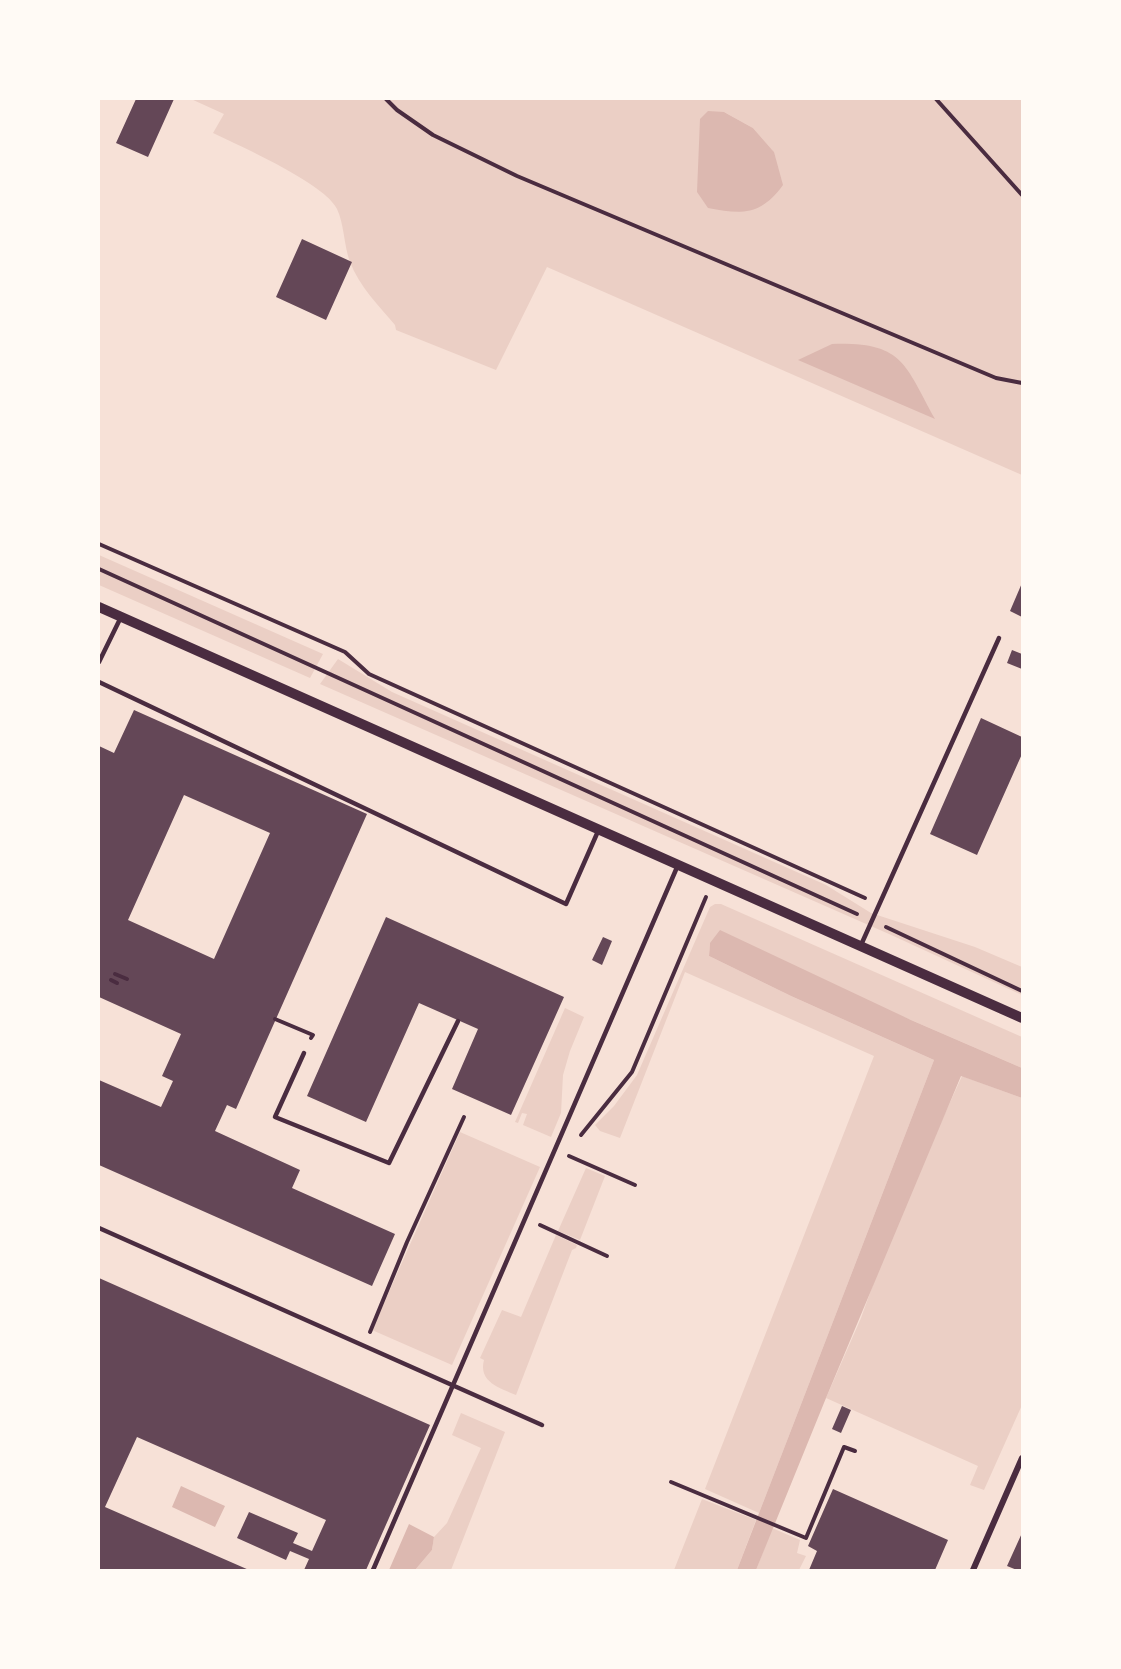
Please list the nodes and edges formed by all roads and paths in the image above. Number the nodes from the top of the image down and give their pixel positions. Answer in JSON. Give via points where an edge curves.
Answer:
{"nodes":[{"id":1,"x":386,"y":99,"type":"edge"},
{"id":2,"x":936,"y":99,"type":"edge"},
{"id":3,"x":1022,"y":195,"type":"edge"},
{"id":4,"x":1022,"y":383,"type":"edge"},
{"id":5,"x":99,"y":544,"type":"edge"},
{"id":6,"x":99,"y":569,"type":"edge"},
{"id":7,"x":99,"y":607,"type":"edge"},
{"id":8,"x":121,"y":617,"type":"junction"},
{"id":9,"x":999,"y":638,"type":"dead end"},
{"id":10,"x":99,"y":662,"type":"edge"},
{"id":11,"x":99,"y":682,"type":"edge"},
{"id":12,"x":598,"y":829,"type":"junction"},
{"id":13,"x":678,"y":865,"type":"junction"},
{"id":14,"x":713,"y":880,"type":"junction"},
{"id":15,"x":880,"y":904,"type":"junction"},
{"id":16,"x":872,"y":921,"type":"junction"},
{"id":17,"x":861,"y":946,"type":"junction"},
{"id":18,"x":122,"y":975,"type":"dead end"},
{"id":19,"x":111,"y":980,"type":"dead end"},
{"id":20,"x":127,"y":980,"type":"dead end"},
{"id":21,"x":117,"y":983,"type":"dead end"},
{"id":22,"x":1022,"y":991,"type":"edge"},
{"id":23,"x":1022,"y":1018,"type":"edge"},
{"id":24,"x":275,"y":1019,"type":"dead end"},
{"id":25,"x":458,"y":1021,"type":"dead end"},
{"id":26,"x":304,"y":1053,"type":"joint"},
{"id":27,"x":464,"y":1117,"type":"dead end"},
{"id":28,"x":562,"y":1153,"type":"junction"},
{"id":29,"x":553,"y":1154,"type":"junction"},
{"id":30,"x":635,"y":1185,"type":"dead end"},
{"id":31,"x":526,"y":1219,"type":"junction"},
{"id":32,"x":99,"y":1228,"type":"edge"},
{"id":33,"x":607,"y":1256,"type":"dead end"},
{"id":34,"x":365,"y":1347,"type":"junction"},
{"id":35,"x":453,"y":1386,"type":"junction"},
{"id":36,"x":542,"y":1425,"type":"dead end"},
{"id":37,"x":855,"y":1451,"type":"dead end"},
{"id":38,"x":1022,"y":1458,"type":"edge"},
{"id":39,"x":671,"y":1482,"type":"dead end"},
{"id":40,"x":373,"y":1570,"type":"edge"},
{"id":41,"x":973,"y":1570,"type":"edge"}],
"edges":[{"from":1,"to":4,"type":"path","via":[[433,135],[517,176],[996,378]]},
{"from":2,"to":3,"type":"path"},
{"from":5,"to":15,"type":"path","via":[[345,652],[369,674]]},
{"from":6,"to":16,"type":"path"},
{"from":7,"to":8,"type":"street"},
{"from":8,"to":10,"type":"lane"},
{"from":8,"to":12,"type":"street"},
{"from":9,"to":15,"type":"lane"},
{"from":11,"to":12,"type":"lane","via":[[566,904]]},
{"from":12,"to":13,"type":"street"},
{"from":13,"to":14,"type":"street"},
{"from":13,"to":29,"type":"lane"},
{"from":14,"to":17,"type":"street"},
{"from":14,"to":28,"type":"path","via":[[632,1072]]},
{"from":15,"to":16,"type":"lane"},
{"from":16,"to":17,"type":"lane"},
{"from":16,"to":22,"type":"path"},
{"from":17,"to":23,"type":"street"},
{"from":18,"to":20,"type":"path","via":[[115,973]]},
{"from":19,"to":21,"type":"path"},
{"from":24,"to":26,"type":"path","via":[[313,1035]]},
{"from":25,"to":26,"type":"lane","via":[[389,1163],[275,1117]]},
{"from":27,"to":34,"type":"path"},
{"from":28,"to":29,"type":"path"},
{"from":28,"to":30,"type":"path"},
{"from":29,"to":31,"type":"lane"},
{"from":31,"to":33,"type":"path"},
{"from":31,"to":35,"type":"lane"},
{"from":32,"to":34,"type":"lane"},
{"from":34,"to":35,"type":"lane"},
{"from":35,"to":36,"type":"lane"},
{"from":35,"to":40,"type":"lane"},
{"from":37,"to":39,"type":"path","via":[[844,1447],[806,1538]]},
{"from":38,"to":41,"type":"street"}]}
